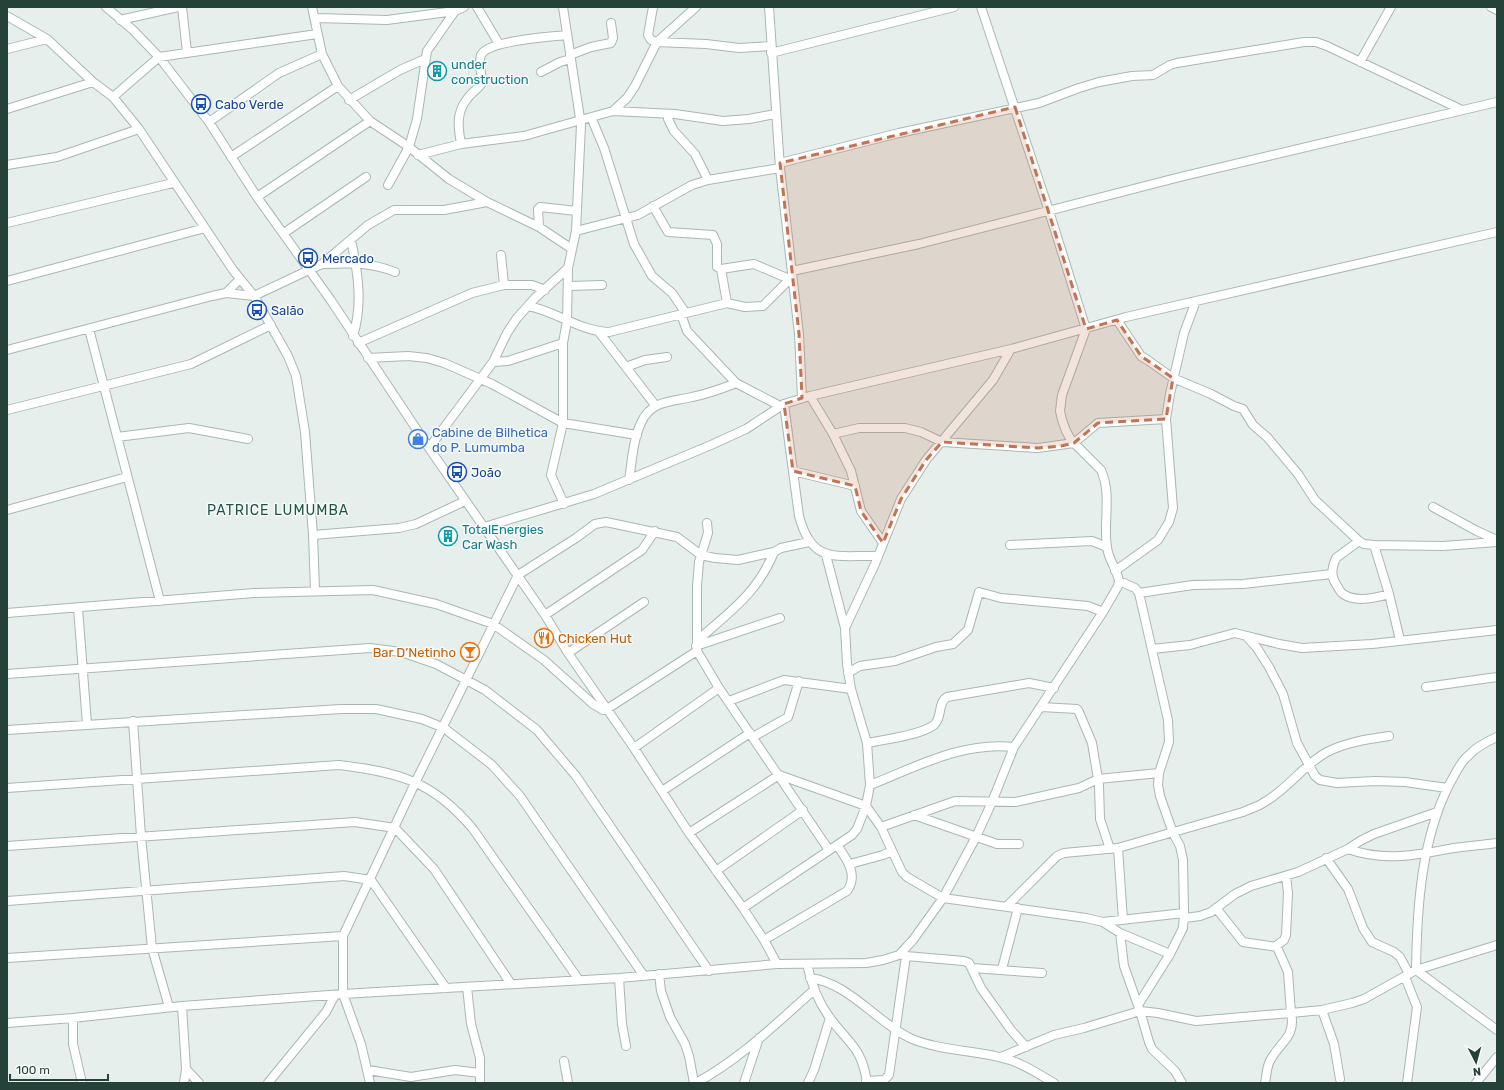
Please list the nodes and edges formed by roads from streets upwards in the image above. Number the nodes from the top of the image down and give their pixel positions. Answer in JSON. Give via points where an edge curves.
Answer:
{"nodes":[{"id":1,"x":106,"y":7,"type":"edge"},
{"id":2,"x":178,"y":7,"type":"edge"},
{"id":3,"x":182,"y":7,"type":"edge"},
{"id":4,"x":312,"y":7,"type":"edge"},
{"id":5,"x":464,"y":7,"type":"edge"},
{"id":6,"x":477,"y":7,"type":"edge"},
{"id":7,"x":563,"y":7,"type":"edge"},
{"id":8,"x":653,"y":7,"type":"edge"},
{"id":9,"x":696,"y":7,"type":"edge"},
{"id":10,"x":769,"y":7,"type":"edge"},
{"id":11,"x":954,"y":7,"type":"edge"},
{"id":12,"x":981,"y":7,"type":"edge"},
{"id":13,"x":1391,"y":7,"type":"edge"},
{"id":14,"x":1491,"y":7,"type":"edge"},
{"id":15,"x":1497,"y":10,"type":"edge"},
{"id":16,"x":455,"y":11,"type":"junction"},
{"id":17,"x":7,"y":16,"type":"edge"},
{"id":18,"x":316,"y":18,"type":"junction"},
{"id":19,"x":120,"y":20,"type":"junction"},
{"id":20,"x":611,"y":23,"type":"dead end"},
{"id":21,"x":317,"y":34,"type":"junction"},
{"id":22,"x":567,"y":35,"type":"junction"},
{"id":23,"x":47,"y":39,"type":"junction"},
{"id":24,"x":657,"y":42,"type":"junction"},
{"id":25,"x":499,"y":44,"type":"junction"},
{"id":26,"x":7,"y":49,"type":"edge"},
{"id":27,"x":771,"y":50,"type":"junction"},
{"id":28,"x":187,"y":52,"type":"junction"},
{"id":29,"x":322,"y":54,"type":"junction"},
{"id":30,"x":159,"y":57,"type":"junction"},
{"id":31,"x":570,"y":57,"type":"junction"},
{"id":32,"x":425,"y":59,"type":"junction"},
{"id":33,"x":1360,"y":62,"type":"junction"},
{"id":34,"x":541,"y":72,"type":"dead end"},
{"id":35,"x":93,"y":82,"type":"junction"},
{"id":36,"x":338,"y":86,"type":"junction"},
{"id":37,"x":113,"y":97,"type":"junction"},
{"id":38,"x":349,"y":100,"type":"junction"},
{"id":39,"x":1497,"y":102,"type":"edge"},
{"id":40,"x":1015,"y":107,"type":"junction"},
{"id":41,"x":7,"y":109,"type":"edge"},
{"id":42,"x":1460,"y":109,"type":"junction"},
{"id":43,"x":613,"y":111,"type":"junction"},
{"id":44,"x":670,"y":114,"type":"junction"},
{"id":45,"x":775,"y":114,"type":"junction"},
{"id":46,"x":591,"y":117,"type":"junction"},
{"id":47,"x":580,"y":120,"type":"junction"},
{"id":48,"x":370,"y":121,"type":"junction"},
{"id":49,"x":209,"y":122,"type":"junction"},
{"id":50,"x":139,"y":129,"type":"junction"},
{"id":51,"x":461,"y":144,"type":"junction"},
{"id":52,"x":409,"y":147,"type":"junction"},
{"id":53,"x":418,"y":155,"type":"junction"},
{"id":54,"x":231,"y":157,"type":"junction"},
{"id":55,"x":7,"y":165,"type":"edge"},
{"id":56,"x":780,"y":166,"type":"junction"},
{"id":57,"x":366,"y":177,"type":"dead end"},
{"id":58,"x":708,"y":180,"type":"junction"},
{"id":59,"x":173,"y":183,"type":"junction"},
{"id":60,"x":388,"y":185,"type":"dead end"},
{"id":61,"x":258,"y":197,"type":"junction"},
{"id":62,"x":487,"y":202,"type":"junction"},
{"id":63,"x":653,"y":206,"type":"junction"},
{"id":64,"x":577,"y":211,"type":"junction"},
{"id":65,"x":1049,"y":211,"type":"junction"},
{"id":66,"x":625,"y":219,"type":"junction"},
{"id":67,"x":7,"y":223,"type":"edge"},
{"id":68,"x":539,"y":227,"type":"junction"},
{"id":69,"x":205,"y":228,"type":"junction"},
{"id":70,"x":576,"y":231,"type":"junction"},
{"id":71,"x":1497,"y":232,"type":"edge"},
{"id":72,"x":284,"y":233,"type":"junction"},
{"id":73,"x":351,"y":240,"type":"junction"},
{"id":74,"x":572,"y":250,"type":"junction"},
{"id":75,"x":501,"y":255,"type":"dead end"},
{"id":76,"x":356,"y":262,"type":"junction"},
{"id":77,"x":322,"y":264,"type":"junction"},
{"id":78,"x":568,"y":268,"type":"junction"},
{"id":79,"x":721,"y":269,"type":"junction"},
{"id":80,"x":309,"y":270,"type":"junction"},
{"id":81,"x":395,"y":272,"type":"dead end"},
{"id":82,"x":791,"y":276,"type":"junction"},
{"id":83,"x":240,"y":279,"type":"junction"},
{"id":84,"x":7,"y":282,"type":"edge"},
{"id":85,"x":504,"y":285,"type":"junction"},
{"id":86,"x":602,"y":285,"type":"dead end"},
{"id":87,"x":569,"y":286,"type":"junction"},
{"id":88,"x":545,"y":290,"type":"junction"},
{"id":89,"x":226,"y":293,"type":"junction"},
{"id":90,"x":254,"y":296,"type":"junction"},
{"id":91,"x":1196,"y":301,"type":"junction"},
{"id":92,"x":727,"y":303,"type":"junction"},
{"id":93,"x":528,"y":306,"type":"junction"},
{"id":94,"x":683,"y":313,"type":"junction"},
{"id":95,"x":1117,"y":320,"type":"junction"},
{"id":96,"x":567,"y":322,"type":"junction"},
{"id":97,"x":271,"y":325,"type":"junction"},
{"id":98,"x":89,"y":329,"type":"junction"},
{"id":99,"x":1086,"y":329,"type":"junction"},
{"id":100,"x":599,"y":332,"type":"junction"},
{"id":101,"x":356,"y":339,"type":"junction"},
{"id":102,"x":563,"y":344,"type":"junction"},
{"id":103,"x":1011,"y":349,"type":"junction"},
{"id":104,"x":7,"y":350,"type":"edge"},
{"id":105,"x":667,"y":357,"type":"dead end"},
{"id":106,"x":368,"y":358,"type":"junction"},
{"id":107,"x":493,"y":362,"type":"junction"},
{"id":108,"x":626,"y":367,"type":"junction"},
{"id":109,"x":1174,"y":378,"type":"junction"},
{"id":110,"x":481,"y":379,"type":"junction"},
{"id":111,"x":736,"y":383,"type":"junction"},
{"id":112,"x":104,"y":386,"type":"junction"},
{"id":113,"x":806,"y":397,"type":"junction"},
{"id":114,"x":655,"y":405,"type":"junction"},
{"id":115,"x":782,"y":405,"type":"junction"},
{"id":116,"x":7,"y":410,"type":"edge"},
{"id":117,"x":1166,"y":419,"type":"junction"},
{"id":118,"x":563,"y":423,"type":"junction"},
{"id":119,"x":833,"y":434,"type":"junction"},
{"id":120,"x":636,"y":435,"type":"junction"},
{"id":121,"x":117,"y":437,"type":"junction"},
{"id":122,"x":248,"y":439,"type":"dead end"},
{"id":123,"x":942,"y":442,"type":"junction"},
{"id":124,"x":1074,"y":443,"type":"junction"},
{"id":125,"x":429,"y":448,"type":"junction"},
{"id":126,"x":792,"y":471,"type":"junction"},
{"id":127,"x":127,"y":477,"type":"junction"},
{"id":128,"x":629,"y":480,"type":"junction"},
{"id":129,"x":855,"y":486,"type":"junction"},
{"id":130,"x":465,"y":501,"type":"junction"},
{"id":131,"x":564,"y":504,"type":"junction"},
{"id":132,"x":1433,"y":507,"type":"dead end"},
{"id":133,"x":7,"y":510,"type":"edge"},
{"id":134,"x":706,"y":523,"type":"dead end"},
{"id":135,"x":484,"y":528,"type":"junction"},
{"id":136,"x":655,"y":531,"type":"junction"},
{"id":137,"x":312,"y":535,"type":"junction"},
{"id":138,"x":1359,"y":541,"type":"junction"},
{"id":139,"x":1497,"y":541,"type":"edge"},
{"id":140,"x":809,"y":542,"type":"junction"},
{"id":141,"x":883,"y":543,"type":"junction"},
{"id":142,"x":1010,"y":545,"type":"dead end"},
{"id":143,"x":1374,"y":545,"type":"junction"},
{"id":144,"x":1107,"y":547,"type":"junction"},
{"id":145,"x":774,"y":552,"type":"junction"},
{"id":146,"x":701,"y":555,"type":"junction"},
{"id":147,"x":826,"y":555,"type":"junction"},
{"id":148,"x":878,"y":556,"type":"junction"},
{"id":149,"x":1115,"y":571,"type":"junction"},
{"id":150,"x":1332,"y":574,"type":"junction"},
{"id":151,"x":518,"y":575,"type":"junction"},
{"id":152,"x":1119,"y":581,"type":"junction"},
{"id":153,"x":314,"y":590,"type":"junction"},
{"id":154,"x":1139,"y":593,"type":"junction"},
{"id":155,"x":1389,"y":594,"type":"junction"},
{"id":156,"x":160,"y":601,"type":"junction"},
{"id":157,"x":644,"y":602,"type":"dead end"},
{"id":158,"x":78,"y":608,"type":"junction"},
{"id":159,"x":1103,"y":612,"type":"junction"},
{"id":160,"x":7,"y":613,"type":"edge"},
{"id":161,"x":545,"y":615,"type":"junction"},
{"id":162,"x":780,"y":618,"type":"dead end"},
{"id":163,"x":493,"y":624,"type":"junction"},
{"id":164,"x":845,"y":628,"type":"junction"},
{"id":165,"x":1497,"y":630,"type":"edge"},
{"id":166,"x":1246,"y":636,"type":"junction"},
{"id":167,"x":1400,"y":640,"type":"junction"},
{"id":168,"x":697,"y":646,"type":"junction"},
{"id":169,"x":1152,"y":649,"type":"junction"},
{"id":170,"x":568,"y":653,"type":"junction"},
{"id":171,"x":82,"y":669,"type":"junction"},
{"id":172,"x":848,"y":673,"type":"junction"},
{"id":173,"x":7,"y":674,"type":"edge"},
{"id":174,"x":1497,"y":677,"type":"edge"},
{"id":175,"x":466,"y":680,"type":"junction"},
{"id":176,"x":799,"y":682,"type":"junction"},
{"id":177,"x":1426,"y":687,"type":"dead end"},
{"id":178,"x":719,"y":688,"type":"junction"},
{"id":179,"x":1054,"y":688,"type":"junction"},
{"id":180,"x":851,"y":689,"type":"junction"},
{"id":181,"x":729,"y":701,"type":"junction"},
{"id":182,"x":1041,"y":707,"type":"junction"},
{"id":183,"x":608,"y":709,"type":"junction"},
{"id":184,"x":133,"y":721,"type":"junction"},
{"id":185,"x":87,"y":724,"type":"junction"},
{"id":186,"x":444,"y":728,"type":"junction"},
{"id":187,"x":7,"y":730,"type":"edge"},
{"id":188,"x":751,"y":735,"type":"junction"},
{"id":189,"x":1389,"y":736,"type":"dead end"},
{"id":190,"x":1497,"y":737,"type":"edge"},
{"id":191,"x":867,"y":743,"type":"junction"},
{"id":192,"x":1014,"y":747,"type":"junction"},
{"id":193,"x":634,"y":748,"type":"junction"},
{"id":194,"x":1309,"y":765,"type":"junction"},
{"id":195,"x":1159,"y":773,"type":"junction"},
{"id":196,"x":779,"y":775,"type":"junction"},
{"id":197,"x":137,"y":779,"type":"junction"},
{"id":198,"x":1098,"y":779,"type":"junction"},
{"id":199,"x":416,"y":781,"type":"junction"},
{"id":200,"x":870,"y":785,"type":"junction"},
{"id":201,"x":7,"y":788,"type":"edge"},
{"id":202,"x":1447,"y":788,"type":"junction"},
{"id":203,"x":662,"y":791,"type":"junction"},
{"id":204,"x":992,"y":802,"type":"junction"},
{"id":205,"x":866,"y":806,"type":"junction"},
{"id":206,"x":803,"y":810,"type":"junction"},
{"id":207,"x":1437,"y":812,"type":"junction"},
{"id":208,"x":914,"y":815,"type":"junction"},
{"id":209,"x":881,"y":827,"type":"junction"},
{"id":210,"x":395,"y":828,"type":"junction"},
{"id":211,"x":1173,"y":833,"type":"junction"},
{"id":212,"x":689,"y":834,"type":"junction"},
{"id":213,"x":141,"y":836,"type":"junction"},
{"id":214,"x":976,"y":837,"type":"junction"},
{"id":215,"x":1497,"y":843,"type":"edge"},
{"id":216,"x":1019,"y":844,"type":"dead end"},
{"id":217,"x":837,"y":845,"type":"junction"},
{"id":218,"x":7,"y":846,"type":"edge"},
{"id":219,"x":1114,"y":848,"type":"junction"},
{"id":220,"x":829,"y":850,"type":"junction"},
{"id":221,"x":1348,"y":850,"type":"junction"},
{"id":222,"x":892,"y":851,"type":"junction"},
{"id":223,"x":1426,"y":854,"type":"junction"},
{"id":224,"x":1326,"y":858,"type":"junction"},
{"id":225,"x":850,"y":864,"type":"junction"},
{"id":226,"x":716,"y":871,"type":"junction"},
{"id":227,"x":1286,"y":876,"type":"junction"},
{"id":228,"x":370,"y":880,"type":"junction"},
{"id":229,"x":146,"y":892,"type":"junction"},
{"id":230,"x":943,"y":898,"type":"junction"},
{"id":231,"x":7,"y":901,"type":"edge"},
{"id":232,"x":1007,"y":906,"type":"junction"},
{"id":233,"x":743,"y":908,"type":"junction"},
{"id":234,"x":1018,"y":908,"type":"junction"},
{"id":235,"x":1216,"y":908,"type":"junction"},
{"id":236,"x":1184,"y":916,"type":"junction"},
{"id":237,"x":1123,"y":920,"type":"junction"},
{"id":238,"x":1104,"y":922,"type":"junction"},
{"id":239,"x":1120,"y":933,"type":"junction"},
{"id":240,"x":343,"y":936,"type":"junction"},
{"id":241,"x":764,"y":940,"type":"junction"},
{"id":242,"x":1497,"y":945,"type":"edge"},
{"id":243,"x":1276,"y":946,"type":"junction"},
{"id":244,"x":152,"y":948,"type":"junction"},
{"id":245,"x":905,"y":954,"type":"junction"},
{"id":246,"x":1170,"y":954,"type":"junction"},
{"id":247,"x":7,"y":958,"type":"edge"},
{"id":248,"x":777,"y":964,"type":"junction"},
{"id":249,"x":807,"y":964,"type":"junction"},
{"id":250,"x":972,"y":968,"type":"junction"},
{"id":251,"x":1002,"y":969,"type":"junction"},
{"id":252,"x":709,"y":970,"type":"junction"},
{"id":253,"x":1042,"y":973,"type":"dead end"},
{"id":254,"x":659,"y":974,"type":"junction"},
{"id":255,"x":1410,"y":974,"type":"junction"},
{"id":256,"x":644,"y":976,"type":"junction"},
{"id":257,"x":619,"y":978,"type":"junction"},
{"id":258,"x":810,"y":978,"type":"junction"},
{"id":259,"x":579,"y":980,"type":"junction"},
{"id":260,"x":511,"y":984,"type":"junction"},
{"id":261,"x":467,"y":987,"type":"junction"},
{"id":262,"x":446,"y":988,"type":"junction"},
{"id":263,"x":814,"y":990,"type":"junction"},
{"id":264,"x":339,"y":995,"type":"junction"},
{"id":265,"x":182,"y":1006,"type":"junction"},
{"id":266,"x":169,"y":1007,"type":"junction"},
{"id":267,"x":1139,"y":1008,"type":"junction"},
{"id":268,"x":1322,"y":1010,"type":"junction"},
{"id":269,"x":1291,"y":1013,"type":"junction"},
{"id":270,"x":73,"y":1018,"type":"junction"},
{"id":271,"x":830,"y":1018,"type":"junction"},
{"id":272,"x":7,"y":1023,"type":"edge"},
{"id":273,"x":895,"y":1030,"type":"junction"},
{"id":274,"x":1497,"y":1030,"type":"edge"},
{"id":275,"x":759,"y":1038,"type":"junction"},
{"id":276,"x":626,"y":1046,"type":"dead end"},
{"id":277,"x":1026,"y":1047,"type":"junction"},
{"id":278,"x":1001,"y":1057,"type":"junction"},
{"id":279,"x":1497,"y":1057,"type":"edge"},
{"id":280,"x":564,"y":1061,"type":"dead end"},
{"id":281,"x":186,"y":1068,"type":"junction"},
{"id":282,"x":368,"y":1070,"type":"junction"},
{"id":283,"x":480,"y":1073,"type":"junction"},
{"id":284,"x":1340,"y":1079,"type":"dead end"},
{"id":285,"x":867,"y":1082,"type":"edge"},
{"id":286,"x":82,"y":1083,"type":"edge"},
{"id":287,"x":184,"y":1083,"type":"edge"},
{"id":288,"x":199,"y":1083,"type":"edge"},
{"id":289,"x":268,"y":1083,"type":"edge"},
{"id":290,"x":370,"y":1083,"type":"edge"},
{"id":291,"x":480,"y":1083,"type":"edge"},
{"id":292,"x":568,"y":1083,"type":"edge"},
{"id":293,"x":695,"y":1083,"type":"edge"},
{"id":294,"x":744,"y":1083,"type":"edge"},
{"id":295,"x":808,"y":1083,"type":"edge"},
{"id":296,"x":1054,"y":1083,"type":"edge"},
{"id":297,"x":1182,"y":1083,"type":"edge"},
{"id":298,"x":1266,"y":1083,"type":"edge"},
{"id":299,"x":1408,"y":1083,"type":"edge"},
{"id":300,"x":1476,"y":1083,"type":"edge"}],
"edges":[{"from":1,"to":19,"type":"street"},
{"from":2,"to":19,"type":"street"},
{"from":3,"to":28,"type":"street"},
{"from":4,"to":18,"type":"street"},
{"from":5,"to":16,"type":"street"},
{"from":6,"to":25,"type":"street"},
{"from":7,"to":22,"type":"street"},
{"from":8,"to":24,"type":"street","via":[[648,35],[651,40]]},
{"from":9,"to":24,"type":"street"},
{"from":10,"to":27,"type":"street"},
{"from":11,"to":27,"type":"street"},
{"from":12,"to":40,"type":"street"},
{"from":13,"to":33,"type":"street"},
{"from":14,"to":15,"type":"street"},
{"from":16,"to":18,"type":"street","via":[[387,20]]},
{"from":16,"to":32,"type":"street","via":[[429,47]]},
{"from":17,"to":23,"type":"street"},
{"from":18,"to":21,"type":"street"},
{"from":19,"to":30,"type":"street"},
{"from":20,"to":31,"type":"street","via":[[611,43],[591,47]]},
{"from":21,"to":28,"type":"street"},
{"from":21,"to":29,"type":"street"},
{"from":22,"to":25,"type":"street"},
{"from":22,"to":31,"type":"street"},
{"from":23,"to":26,"type":"street"},
{"from":23,"to":35,"type":"street"},
{"from":24,"to":27,"type":"street"},
{"from":24,"to":43,"type":"street","via":[[635,86]]},
{"from":25,"to":51,"type":"street","via":[[483,52],[480,57],[482,83],[467,98],[461,109],[458,126]]},
{"from":27,"to":45,"type":"street"},
{"from":28,"to":30,"type":"street"},
{"from":29,"to":36,"type":"street"},
{"from":29,"to":49,"type":"street","via":[[279,73]]},
{"from":30,"to":37,"type":"street"},
{"from":30,"to":49,"type":"street"},
{"from":31,"to":34,"type":"street"},
{"from":31,"to":47,"type":"street"},
{"from":32,"to":38,"type":"street","via":[[400,70]]},
{"from":32,"to":52,"type":"street","via":[[417,120]]},
{"from":33,"to":40,"type":"street","via":[[1316,42],[1304,42],[1170,65],[1153,75],[1099,82],[1039,103]]},
{"from":33,"to":42,"type":"street"},
{"from":35,"to":37,"type":"street"},
{"from":35,"to":41,"type":"street"},
{"from":36,"to":38,"type":"street"},
{"from":36,"to":54,"type":"street"},
{"from":37,"to":50,"type":"street"},
{"from":38,"to":48,"type":"street"},
{"from":39,"to":42,"type":"street"},
{"from":40,"to":56,"type":"street"},
{"from":40,"to":65,"type":"street"},
{"from":42,"to":65,"type":"street"},
{"from":43,"to":44,"type":"street"},
{"from":43,"to":46,"type":"street"},
{"from":44,"to":45,"type":"street","via":[[723,121]]},
{"from":44,"to":58,"type":"street","via":[[668,119],[674,131],[695,154]]},
{"from":45,"to":56,"type":"street"},
{"from":46,"to":47,"type":"street"},
{"from":46,"to":66,"type":"street","via":[[604,148]]},
{"from":47,"to":51,"type":"street","via":[[524,136]]},
{"from":47,"to":64,"type":"street","via":[[582,125]]},
{"from":48,"to":52,"type":"street"},
{"from":48,"to":61,"type":"street"},
{"from":49,"to":54,"type":"street"},
{"from":50,"to":55,"type":"street","via":[[57,156]]},
{"from":50,"to":59,"type":"street"},
{"from":51,"to":53,"type":"street"},
{"from":52,"to":53,"type":"street"},
{"from":52,"to":60,"type":"street"},
{"from":53,"to":62,"type":"street","via":[[449,179]]},
{"from":54,"to":61,"type":"street"},
{"from":56,"to":58,"type":"street"},
{"from":56,"to":82,"type":"street"},
{"from":57,"to":72,"type":"street"},
{"from":58,"to":63,"type":"street","via":[[682,189]]},
{"from":59,"to":67,"type":"street"},
{"from":59,"to":69,"type":"street"},
{"from":61,"to":72,"type":"street"},
{"from":62,"to":68,"type":"street"},
{"from":62,"to":73,"type":"street","via":[[444,210],[394,210],[368,225]]},
{"from":63,"to":66,"type":"street"},
{"from":63,"to":79,"type":"street","via":[[668,232],[713,235],[718,244],[717,267]]},
{"from":64,"to":68,"type":"street","via":[[540,207]]},
{"from":64,"to":70,"type":"street"},
{"from":65,"to":82,"type":"street"},
{"from":65,"to":99,"type":"street"},
{"from":66,"to":70,"type":"street"},
{"from":66,"to":94,"type":"street","via":[[634,244],[652,276],[672,293]]},
{"from":68,"to":74,"type":"street"},
{"from":69,"to":83,"type":"street"},
{"from":69,"to":84,"type":"street"},
{"from":70,"to":74,"type":"street"},
{"from":71,"to":91,"type":"street"},
{"from":72,"to":80,"type":"street"},
{"from":73,"to":76,"type":"street"},
{"from":73,"to":77,"type":"street"},
{"from":74,"to":78,"type":"street"},
{"from":75,"to":85,"type":"street"},
{"from":76,"to":77,"type":"street"},
{"from":76,"to":81,"type":"street"},
{"from":76,"to":101,"type":"street","via":[[360,297]]},
{"from":77,"to":80,"type":"street"},
{"from":78,"to":87,"type":"street"},
{"from":78,"to":88,"type":"street"},
{"from":79,"to":82,"type":"street","via":[[754,264]]},
{"from":79,"to":92,"type":"street"},
{"from":80,"to":90,"type":"street"},
{"from":80,"to":101,"type":"street"},
{"from":82,"to":92,"type":"street","via":[[763,306],[745,307]]},
{"from":82,"to":113,"type":"street"},
{"from":83,"to":89,"type":"street"},
{"from":83,"to":90,"type":"street"},
{"from":85,"to":88,"type":"street","via":[[532,286]]},
{"from":85,"to":101,"type":"street","via":[[472,293]]},
{"from":86,"to":87,"type":"street"},
{"from":87,"to":96,"type":"street"},
{"from":88,"to":93,"type":"street"},
{"from":89,"to":90,"type":"street"},
{"from":89,"to":98,"type":"street"},
{"from":90,"to":97,"type":"street"},
{"from":91,"to":95,"type":"street"},
{"from":91,"to":109,"type":"street","via":[[1184,334]]},
{"from":92,"to":94,"type":"street"},
{"from":93,"to":96,"type":"street","via":[[541,308]]},
{"from":93,"to":107,"type":"street","via":[[507,333]]},
{"from":94,"to":100,"type":"street"},
{"from":94,"to":111,"type":"street","via":[[687,332]]},
{"from":95,"to":99,"type":"street"},
{"from":95,"to":109,"type":"street","via":[[1141,356]]},
{"from":96,"to":100,"type":"street"},
{"from":96,"to":102,"type":"street"},
{"from":97,"to":112,"type":"street","via":[[191,364]]},
{"from":97,"to":137,"type":"street","via":[[296,376],[305,432]]},
{"from":98,"to":104,"type":"street"},
{"from":98,"to":112,"type":"street"},
{"from":99,"to":103,"type":"street"},
{"from":99,"to":124,"type":"street","via":[[1062,395],[1060,411],[1066,431]]},
{"from":100,"to":108,"type":"street"},
{"from":101,"to":106,"type":"street"},
{"from":102,"to":107,"type":"street","via":[[508,361]]},
{"from":102,"to":118,"type":"street"},
{"from":103,"to":113,"type":"street"},
{"from":103,"to":123,"type":"street","via":[[993,380]]},
{"from":105,"to":108,"type":"street","via":[[645,360]]},
{"from":106,"to":110,"type":"street","via":[[426,358]]},
{"from":106,"to":125,"type":"street"},
{"from":107,"to":110,"type":"street"},
{"from":108,"to":114,"type":"street"},
{"from":109,"to":117,"type":"street"},
{"from":109,"to":138,"type":"street","via":[[1244,409],[1253,425],[1267,437],[1298,474],[1315,500]]},
{"from":110,"to":118,"type":"street"},
{"from":110,"to":125,"type":"street"},
{"from":111,"to":114,"type":"street","via":[[713,392]]},
{"from":111,"to":115,"type":"street"},
{"from":112,"to":116,"type":"street"},
{"from":112,"to":121,"type":"street"},
{"from":113,"to":115,"type":"street"},
{"from":113,"to":119,"type":"street"},
{"from":114,"to":120,"type":"street","via":[[648,411]]},
{"from":115,"to":126,"type":"street"},
{"from":115,"to":128,"type":"street","via":[[746,429]]},
{"from":117,"to":124,"type":"street","via":[[1098,423]]},
{"from":117,"to":149,"type":"street","via":[[1173,508],[1170,522],[1158,540]]},
{"from":118,"to":120,"type":"street"},
{"from":118,"to":131,"type":"street","via":[[551,475]]},
{"from":119,"to":123,"type":"street","via":[[859,428],[905,428]]},
{"from":119,"to":129,"type":"street","via":[[851,471]]},
{"from":120,"to":128,"type":"street"},
{"from":121,"to":122,"type":"street","via":[[189,428]]},
{"from":121,"to":127,"type":"street"},
{"from":123,"to":124,"type":"street","via":[[1038,448]]},
{"from":123,"to":141,"type":"street","via":[[926,460],[901,499]]},
{"from":124,"to":144,"type":"street","via":[[1104,476]]},
{"from":125,"to":130,"type":"street"},
{"from":126,"to":129,"type":"street"},
{"from":126,"to":140,"type":"street","via":[[803,533]]},
{"from":127,"to":133,"type":"street"},
{"from":127,"to":156,"type":"street"},
{"from":128,"to":131,"type":"street"},
{"from":129,"to":141,"type":"street","via":[[861,511]]},
{"from":130,"to":135,"type":"street"},
{"from":130,"to":137,"type":"street","via":[[416,524],[399,528]]},
{"from":131,"to":135,"type":"street"},
{"from":132,"to":139,"type":"street"},
{"from":134,"to":146,"type":"street","via":[[708,533]]},
{"from":135,"to":151,"type":"street"},
{"from":136,"to":146,"type":"street","via":[[681,539]]},
{"from":136,"to":151,"type":"street","via":[[600,522]]},
{"from":136,"to":161,"type":"street","via":[[642,550]]},
{"from":137,"to":153,"type":"street"},
{"from":138,"to":143,"type":"street"},
{"from":138,"to":150,"type":"street","via":[[1336,558]]},
{"from":139,"to":143,"type":"street","via":[[1443,546]]},
{"from":140,"to":145,"type":"street"},
{"from":140,"to":147,"type":"street"},
{"from":141,"to":148,"type":"street"},
{"from":142,"to":144,"type":"street","via":[[1092,541]]},
{"from":143,"to":155,"type":"street"},
{"from":144,"to":149,"type":"street"},
{"from":145,"to":146,"type":"street","via":[[738,560]]},
{"from":145,"to":168,"type":"street","via":[[757,585]]},
{"from":146,"to":168,"type":"street","via":[[697,586]]},
{"from":147,"to":148,"type":"street"},
{"from":147,"to":164,"type":"street"},
{"from":148,"to":164,"type":"street"},
{"from":149,"to":152,"type":"street"},
{"from":150,"to":154,"type":"street","via":[[1251,584],[1193,585]]},
{"from":150,"to":155,"type":"street","via":[[1343,594],[1353,598],[1369,599]]},
{"from":151,"to":161,"type":"street"},
{"from":151,"to":163,"type":"street"},
{"from":152,"to":154,"type":"street","via":[[1135,588]]},
{"from":152,"to":159,"type":"street"},
{"from":153,"to":156,"type":"street"},
{"from":153,"to":163,"type":"street","via":[[373,590],[436,604]]},
{"from":154,"to":169,"type":"street"},
{"from":155,"to":167,"type":"street"},
{"from":156,"to":158,"type":"street"},
{"from":157,"to":170,"type":"street"},
{"from":158,"to":160,"type":"street"},
{"from":158,"to":171,"type":"street"},
{"from":159,"to":172,"type":"street","via":[[1081,605],[1001,598],[978,592],[968,630],[953,644],[895,661],[860,666]]},
{"from":159,"to":179,"type":"street"},
{"from":161,"to":170,"type":"street"},
{"from":162,"to":168,"type":"street"},
{"from":163,"to":175,"type":"street"},
{"from":163,"to":183,"type":"street","via":[[544,660],[592,704],[602,710]]},
{"from":164,"to":172,"type":"street"},
{"from":165,"to":167,"type":"street"},
{"from":166,"to":167,"type":"street","via":[[1302,648]]},
{"from":166,"to":169,"type":"street","via":[[1235,633],[1190,645]]},
{"from":166,"to":194,"type":"street","via":[[1257,648],[1283,694],[1297,743]]},
{"from":168,"to":178,"type":"street"},
{"from":168,"to":183,"type":"street"},
{"from":169,"to":195,"type":"street","via":[[1168,720],[1169,742]]},
{"from":170,"to":183,"type":"street"},
{"from":171,"to":173,"type":"street"},
{"from":171,"to":175,"type":"street","via":[[370,648],[401,652],[436,664]]},
{"from":171,"to":185,"type":"street"},
{"from":172,"to":180,"type":"street"},
{"from":174,"to":177,"type":"street"},
{"from":175,"to":186,"type":"street"},
{"from":175,"to":252,"type":"street","via":[[485,690],[537,730],[576,776]]},
{"from":176,"to":180,"type":"street"},
{"from":176,"to":181,"type":"street","via":[[784,680]]},
{"from":176,"to":188,"type":"street","via":[[788,717]]},
{"from":178,"to":181,"type":"street"},
{"from":178,"to":193,"type":"street"},
{"from":179,"to":182,"type":"street"},
{"from":179,"to":191,"type":"street","via":[[1029,683],[948,697],[942,702],[934,724],[900,738]]},
{"from":180,"to":191,"type":"street"},
{"from":181,"to":188,"type":"street"},
{"from":182,"to":192,"type":"street"},
{"from":182,"to":198,"type":"street","via":[[1076,709],[1079,712],[1092,743]]},
{"from":183,"to":193,"type":"street"},
{"from":184,"to":185,"type":"street"},
{"from":184,"to":186,"type":"street","via":[[369,709],[422,719]]},
{"from":184,"to":197,"type":"street"},
{"from":185,"to":187,"type":"street"},
{"from":186,"to":199,"type":"street"},
{"from":186,"to":256,"type":"street","via":[[492,765],[520,796]]},
{"from":188,"to":196,"type":"street"},
{"from":188,"to":203,"type":"street"},
{"from":189,"to":194,"type":"street","via":[[1364,740],[1328,751]]},
{"from":190,"to":202,"type":"street","via":[[1469,754]]},
{"from":191,"to":200,"type":"street"},
{"from":192,"to":200,"type":"street","via":[[996,745],[960,750]]},
{"from":192,"to":204,"type":"street"},
{"from":193,"to":203,"type":"street"},
{"from":194,"to":202,"type":"street","via":[[1320,780],[1337,783],[1405,782]]},
{"from":194,"to":211,"type":"street","via":[[1263,803],[1243,812]]},
{"from":195,"to":198,"type":"street"},
{"from":195,"to":211,"type":"street","via":[[1160,796]]},
{"from":196,"to":205,"type":"street"},
{"from":196,"to":206,"type":"street"},
{"from":196,"to":212,"type":"street"},
{"from":197,"to":199,"type":"street","via":[[339,765],[370,768]]},
{"from":197,"to":201,"type":"street"},
{"from":197,"to":213,"type":"street"},
{"from":198,"to":204,"type":"street","via":[[1079,788],[1015,802]]},
{"from":198,"to":219,"type":"street","via":[[1100,819]]},
{"from":199,"to":210,"type":"street"},
{"from":199,"to":259,"type":"street","via":[[458,810],[474,829]]},
{"from":200,"to":205,"type":"street"},
{"from":202,"to":207,"type":"street"},
{"from":203,"to":212,"type":"street"},
{"from":204,"to":208,"type":"street","via":[[955,801]]},
{"from":204,"to":214,"type":"street"},
{"from":205,"to":209,"type":"street"},
{"from":205,"to":217,"type":"street","via":[[852,835]]},
{"from":206,"to":220,"type":"street"},
{"from":206,"to":226,"type":"street"},
{"from":207,"to":221,"type":"street","via":[[1374,834]]},
{"from":207,"to":223,"type":"street"},
{"from":208,"to":209,"type":"street"},
{"from":208,"to":214,"type":"street"},
{"from":209,"to":222,"type":"street"},
{"from":210,"to":213,"type":"street","via":[[355,822]]},
{"from":210,"to":228,"type":"street"},
{"from":210,"to":260,"type":"street","via":[[434,868]]},
{"from":211,"to":219,"type":"street"},
{"from":211,"to":236,"type":"street","via":[[1180,846],[1183,860]]},
{"from":212,"to":226,"type":"street"},
{"from":213,"to":218,"type":"street"},
{"from":213,"to":229,"type":"street"},
{"from":214,"to":216,"type":"street","via":[[997,844]]},
{"from":214,"to":230,"type":"street"},
{"from":215,"to":223,"type":"street"},
{"from":217,"to":220,"type":"street"},
{"from":217,"to":225,"type":"street"},
{"from":219,"to":232,"type":"street","via":[[1060,855]]},
{"from":219,"to":237,"type":"street"},
{"from":220,"to":233,"type":"street"},
{"from":221,"to":223,"type":"street","via":[[1383,857]]},
{"from":221,"to":224,"type":"street"},
{"from":222,"to":225,"type":"street"},
{"from":222,"to":230,"type":"street","via":[[907,877]]},
{"from":223,"to":255,"type":"street"},
{"from":224,"to":227,"type":"street"},
{"from":224,"to":255,"type":"street","via":[[1348,889],[1363,928],[1372,942],[1400,957]]},
{"from":225,"to":241,"type":"street","via":[[851,882],[847,891]]},
{"from":226,"to":233,"type":"street"},
{"from":227,"to":235,"type":"street","via":[[1251,886]]},
{"from":227,"to":243,"type":"street","via":[[1286,934],[1284,940]]},
{"from":228,"to":229,"type":"street","via":[[344,876]]},
{"from":228,"to":240,"type":"street"},
{"from":228,"to":262,"type":"street"},
{"from":229,"to":231,"type":"street"},
{"from":229,"to":244,"type":"street"},
{"from":230,"to":232,"type":"street"},
{"from":230,"to":245,"type":"street"},
{"from":232,"to":234,"type":"street"},
{"from":233,"to":241,"type":"street"},
{"from":234,"to":238,"type":"street"},
{"from":234,"to":251,"type":"street"},
{"from":235,"to":236,"type":"street","via":[[1200,916]]},
{"from":235,"to":243,"type":"street","via":[[1243,942]]},
{"from":236,"to":237,"type":"street"},
{"from":236,"to":246,"type":"street","via":[[1183,928]]},
{"from":237,"to":238,"type":"street"},
{"from":238,"to":239,"type":"street"},
{"from":239,"to":246,"type":"street"},
{"from":239,"to":267,"type":"street","via":[[1124,966]]},
{"from":240,"to":244,"type":"street"},
{"from":240,"to":264,"type":"street"},
{"from":241,"to":248,"type":"street"},
{"from":242,"to":255,"type":"street"},
{"from":243,"to":269,"type":"street","via":[[1288,972]]},
{"from":244,"to":247,"type":"street"},
{"from":244,"to":266,"type":"street"},
{"from":245,"to":249,"type":"street","via":[[866,963]]},
{"from":245,"to":250,"type":"street","via":[[964,961]]},
{"from":245,"to":273,"type":"street"},
{"from":246,"to":267,"type":"street"},
{"from":248,"to":249,"type":"street"},
{"from":248,"to":252,"type":"street"},
{"from":249,"to":258,"type":"street"},
{"from":250,"to":251,"type":"street"},
{"from":250,"to":277,"type":"street","via":[[981,988]]},
{"from":251,"to":253,"type":"street"},
{"from":252,"to":254,"type":"street"},
{"from":254,"to":256,"type":"street"},
{"from":254,"to":293,"type":"street","via":[[661,990],[670,1016],[685,1044]]},
{"from":255,"to":268,"type":"street","via":[[1364,999]]},
{"from":255,"to":274,"type":"street"},
{"from":255,"to":299,"type":"street","via":[[1417,1007]]},
{"from":256,"to":257,"type":"street"},
{"from":257,"to":259,"type":"street"},
{"from":257,"to":276,"type":"street"},
{"from":258,"to":263,"type":"street"},
{"from":258,"to":273,"type":"street","via":[[833,984]]},
{"from":259,"to":260,"type":"street"},
{"from":260,"to":261,"type":"street"},
{"from":261,"to":262,"type":"street"},
{"from":261,"to":283,"type":"street","via":[[471,1024],[480,1058]]},
{"from":262,"to":264,"type":"street"},
{"from":263,"to":271,"type":"street"},
{"from":263,"to":275,"type":"street"},
{"from":264,"to":265,"type":"street"},
{"from":264,"to":282,"type":"street","via":[[361,1044]]},
{"from":264,"to":289,"type":"street"},
{"from":265,"to":266,"type":"street"},
{"from":265,"to":281,"type":"street"},
{"from":266,"to":270,"type":"street"},
{"from":267,"to":269,"type":"street","via":[[1196,1020]]},
{"from":267,"to":277,"type":"street","via":[[1084,1028],[1054,1035]]},
{"from":267,"to":297,"type":"street","via":[[1152,1049]]},
{"from":268,"to":269,"type":"street"},
{"from":268,"to":284,"type":"street","via":[[1334,1044]]},
{"from":269,"to":298,"type":"street","via":[[1292,1029],[1272,1057],[1267,1068]]},
{"from":270,"to":272,"type":"street"},
{"from":270,"to":286,"type":"street","via":[[74,1044]]},
{"from":271,"to":285,"type":"street","via":[[859,1053]]},
{"from":271,"to":295,"type":"street"},
{"from":273,"to":278,"type":"street","via":[[919,1040]]},
{"from":273,"to":285,"type":"street","via":[[887,1079]]},
{"from":275,"to":293,"type":"street","via":[[710,1075]]},
{"from":275,"to":294,"type":"street"},
{"from":277,"to":278,"type":"street"},
{"from":278,"to":296,"type":"street"},
{"from":279,"to":300,"type":"street"},
{"from":280,"to":292,"type":"street"},
{"from":281,"to":287,"type":"street"},
{"from":281,"to":288,"type":"street"},
{"from":282,"to":283,"type":"street","via":[[411,1077],[455,1070]]},
{"from":282,"to":290,"type":"street"},
{"from":283,"to":291,"type":"street"}]}
